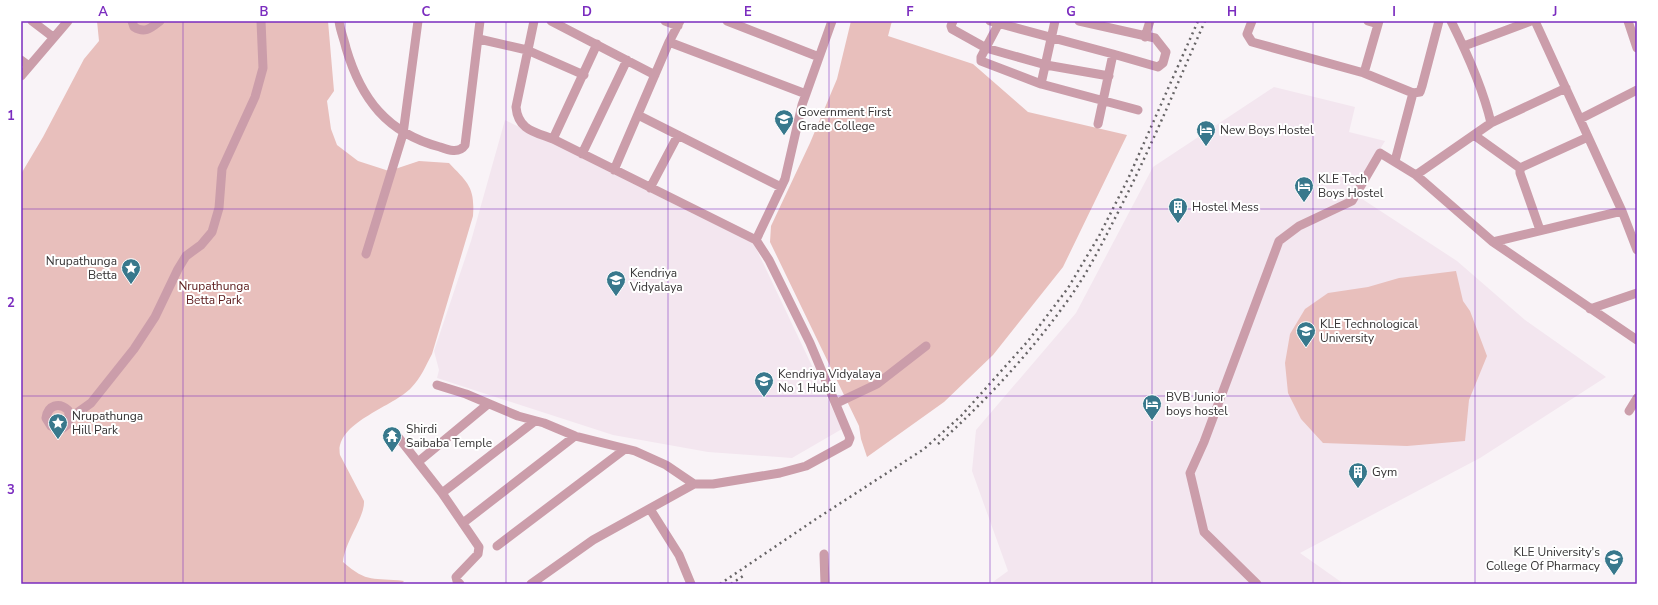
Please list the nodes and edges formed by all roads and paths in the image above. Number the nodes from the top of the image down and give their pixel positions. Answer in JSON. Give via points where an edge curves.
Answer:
{"nodes":[{"id":1,"x":32,"y":21,"type":"edge"},
{"id":2,"x":68,"y":21,"type":"edge"},
{"id":3,"x":132,"y":21,"type":"edge"},
{"id":4,"x":160,"y":21,"type":"edge"},
{"id":5,"x":261,"y":21,"type":"edge"},
{"id":6,"x":339,"y":21,"type":"edge"},
{"id":7,"x":418,"y":21,"type":"edge"},
{"id":8,"x":480,"y":21,"type":"edge"},
{"id":9,"x":534,"y":21,"type":"edge"},
{"id":10,"x":551,"y":21,"type":"edge"},
{"id":11,"x":665,"y":21,"type":"edge"},
{"id":12,"x":727,"y":21,"type":"edge"},
{"id":13,"x":832,"y":21,"type":"edge"},
{"id":14,"x":953,"y":21,"type":"edge"},
{"id":15,"x":1055,"y":21,"type":"edge"},
{"id":16,"x":1079,"y":21,"type":"edge"},
{"id":17,"x":1150,"y":21,"type":"edge"},
{"id":18,"x":1252,"y":21,"type":"edge"},
{"id":19,"x":1368,"y":21,"type":"edge"},
{"id":20,"x":1439,"y":21,"type":"edge"},
{"id":21,"x":1451,"y":21,"type":"edge"},
{"id":22,"x":1531,"y":21,"type":"edge"},
{"id":23,"x":1535,"y":21,"type":"edge"},
{"id":24,"x":1628,"y":21,"type":"edge"},
{"id":25,"x":994,"y":22,"type":"edge"},
{"id":26,"x":1090,"y":22,"type":"edge"},
{"id":27,"x":1379,"y":23,"type":"edge"},
{"id":28,"x":679,"y":24,"type":"edge"},
{"id":29,"x":53,"y":37,"type":"junction"},
{"id":30,"x":1145,"y":37,"type":"junction"},
{"id":31,"x":1052,"y":38,"type":"junction"},
{"id":32,"x":479,"y":39,"type":"junction"},
{"id":33,"x":669,"y":42,"type":"junction"},
{"id":34,"x":597,"y":44,"type":"junction"},
{"id":35,"x":1464,"y":46,"type":"junction"},
{"id":36,"x":986,"y":48,"type":"junction"},
{"id":37,"x":1637,"y":48,"type":"edge"},
{"id":38,"x":527,"y":50,"type":"junction"},
{"id":39,"x":1113,"y":54,"type":"junction"},
{"id":40,"x":819,"y":57,"type":"junction"},
{"id":41,"x":21,"y":60,"type":"edge"},
{"id":42,"x":627,"y":60,"type":"junction"},
{"id":43,"x":1046,"y":65,"type":"junction"},
{"id":44,"x":30,"y":66,"type":"junction"},
{"id":45,"x":1364,"y":73,"type":"junction"},
{"id":46,"x":584,"y":75,"type":"junction"},
{"id":47,"x":655,"y":75,"type":"junction"},
{"id":48,"x":21,"y":76,"type":"edge"},
{"id":49,"x":1109,"y":76,"type":"junction"},
{"id":50,"x":1041,"y":84,"type":"junction"},
{"id":51,"x":1566,"y":88,"type":"junction"},
{"id":52,"x":1637,"y":90,"type":"edge"},
{"id":53,"x":1413,"y":93,"type":"junction"},
{"id":54,"x":806,"y":94,"type":"junction"},
{"id":55,"x":1104,"y":102,"type":"junction"},
{"id":56,"x":1138,"y":110,"type":"dead end"},
{"id":57,"x":638,"y":115,"type":"junction"},
{"id":58,"x":1580,"y":119,"type":"junction"},
{"id":59,"x":1491,"y":123,"type":"junction"},
{"id":60,"x":1098,"y":124,"type":"dead end"},
{"id":61,"x":403,"y":134,"type":"junction"},
{"id":62,"x":678,"y":135,"type":"junction"},
{"id":63,"x":1474,"y":135,"type":"junction"},
{"id":64,"x":1588,"y":137,"type":"junction"},
{"id":65,"x":553,"y":140,"type":"junction"},
{"id":66,"x":582,"y":154,"type":"junction"},
{"id":67,"x":1395,"y":161,"type":"junction"},
{"id":68,"x":1520,"y":168,"type":"junction"},
{"id":69,"x":614,"y":170,"type":"junction"},
{"id":70,"x":1416,"y":175,"type":"junction"},
{"id":71,"x":781,"y":187,"type":"junction"},
{"id":72,"x":650,"y":188,"type":"junction"},
{"id":73,"x":1622,"y":211,"type":"junction"},
{"id":74,"x":1540,"y":230,"type":"junction"},
{"id":75,"x":756,"y":240,"type":"junction"},
{"id":76,"x":1493,"y":242,"type":"junction"},
{"id":77,"x":1637,"y":250,"type":"edge"},
{"id":78,"x":366,"y":254,"type":"dead end"},
{"id":79,"x":1637,"y":293,"type":"edge"},
{"id":80,"x":1590,"y":309,"type":"junction"},
{"id":81,"x":1637,"y":340,"type":"edge"},
{"id":82,"x":926,"y":346,"type":"dead end"},
{"id":83,"x":437,"y":385,"type":"dead end"},
{"id":84,"x":1637,"y":398,"type":"edge"},
{"id":85,"x":837,"y":403,"type":"junction"},
{"id":86,"x":488,"y":404,"type":"junction"},
{"id":87,"x":1630,"y":411,"type":"dead end"},
{"id":88,"x":70,"y":418,"type":"dead end"},
{"id":89,"x":535,"y":421,"type":"junction"},
{"id":90,"x":395,"y":433,"type":"dead end"},
{"id":91,"x":575,"y":436,"type":"junction"},
{"id":92,"x":625,"y":449,"type":"junction"},
{"id":93,"x":418,"y":462,"type":"junction"},
{"id":94,"x":694,"y":484,"type":"junction"},
{"id":95,"x":442,"y":493,"type":"junction"},
{"id":96,"x":650,"y":509,"type":"junction"},
{"id":97,"x":463,"y":523,"type":"junction"},
{"id":98,"x":497,"y":546,"type":"dead end"},
{"id":99,"x":824,"y":554,"type":"dead end"},
{"id":100,"x":460,"y":584,"type":"edge"},
{"id":101,"x":530,"y":584,"type":"edge"},
{"id":102,"x":691,"y":584,"type":"edge"},
{"id":103,"x":825,"y":584,"type":"edge"},
{"id":104,"x":1257,"y":584,"type":"edge"}],
"edges":[{"from":1,"to":29,"type":"street"},
{"from":2,"to":29,"type":"street"},
{"from":3,"to":4,"type":"street","via":[[134,27],[142,31],[148,30]]},
{"from":5,"to":88,"type":"street","via":[[263,68],[255,96],[222,169],[219,208],[212,232],[201,245],[186,256],[134,349],[91,403]]},
{"from":6,"to":61,"type":"street","via":[[351,64],[365,95]]},
{"from":7,"to":61,"type":"street"},
{"from":8,"to":32,"type":"street"},
{"from":9,"to":38,"type":"street"},
{"from":10,"to":34,"type":"street"},
{"from":11,"to":28,"type":"street"},
{"from":12,"to":40,"type":"street"},
{"from":13,"to":40,"type":"street"},
{"from":14,"to":36,"type":"street","via":[[952,29]]},
{"from":15,"to":31,"type":"street"},
{"from":16,"to":26,"type":"street"},
{"from":17,"to":30,"type":"street"},
{"from":18,"to":45,"type":"street","via":[[1247,34],[1252,42]]},
{"from":19,"to":27,"type":"street"},
{"from":20,"to":53,"type":"street","via":[[1420,92]]},
{"from":21,"to":35,"type":"street"},
{"from":22,"to":35,"type":"street"},
{"from":23,"to":51,"type":"street"},
{"from":24,"to":37,"type":"street"},
{"from":25,"to":31,"type":"street"},
{"from":25,"to":36,"type":"street"},
{"from":26,"to":30,"type":"street"},
{"from":27,"to":45,"type":"street"},
{"from":28,"to":33,"type":"street"},
{"from":29,"to":44,"type":"street"},
{"from":30,"to":39,"type":"street","via":[[1155,38],[1166,50],[1160,66]]},
{"from":31,"to":39,"type":"street"},
{"from":31,"to":43,"type":"street"},
{"from":32,"to":38,"type":"street"},
{"from":32,"to":61,"type":"street","via":[[463,148],[450,150]]},
{"from":33,"to":47,"type":"street"},
{"from":33,"to":54,"type":"street"},
{"from":34,"to":42,"type":"street"},
{"from":34,"to":46,"type":"street"},
{"from":35,"to":59,"type":"street"},
{"from":36,"to":43,"type":"street"},
{"from":36,"to":50,"type":"street","via":[[980,59],[982,62]]},
{"from":38,"to":46,"type":"street"},
{"from":38,"to":65,"type":"street","via":[[516,107],[517,116],[523,127]]},
{"from":39,"to":49,"type":"street"},
{"from":40,"to":54,"type":"street"},
{"from":41,"to":44,"type":"street"},
{"from":42,"to":47,"type":"street"},
{"from":42,"to":66,"type":"street"},
{"from":43,"to":49,"type":"street"},
{"from":43,"to":50,"type":"street"},
{"from":44,"to":48,"type":"street"},
{"from":45,"to":53,"type":"street"},
{"from":46,"to":65,"type":"street"},
{"from":47,"to":57,"type":"street"},
{"from":49,"to":55,"type":"street"},
{"from":50,"to":55,"type":"street"},
{"from":51,"to":58,"type":"street"},
{"from":51,"to":59,"type":"street"},
{"from":52,"to":58,"type":"street"},
{"from":53,"to":67,"type":"street"},
{"from":54,"to":71,"type":"street"},
{"from":55,"to":56,"type":"street"},
{"from":55,"to":60,"type":"street"},
{"from":57,"to":62,"type":"street"},
{"from":57,"to":69,"type":"street"},
{"from":58,"to":64,"type":"street"},
{"from":59,"to":63,"type":"street"},
{"from":61,"to":78,"type":"street"},
{"from":62,"to":71,"type":"street"},
{"from":62,"to":72,"type":"street"},
{"from":63,"to":68,"type":"street"},
{"from":63,"to":70,"type":"street"},
{"from":64,"to":68,"type":"street"},
{"from":64,"to":73,"type":"street"},
{"from":65,"to":66,"type":"street"},
{"from":66,"to":69,"type":"street"},
{"from":67,"to":70,"type":"street"},
{"from":67,"to":104,"type":"street","via":[[1380,153],[1352,201],[1299,226],[1279,241],[1190,473],[1204,532]]},
{"from":68,"to":74,"type":"street"},
{"from":69,"to":72,"type":"street"},
{"from":70,"to":76,"type":"street"},
{"from":71,"to":75,"type":"street"},
{"from":72,"to":75,"type":"street"},
{"from":73,"to":74,"type":"street"},
{"from":73,"to":77,"type":"street"},
{"from":74,"to":76,"type":"street"},
{"from":75,"to":85,"type":"street","via":[[769,260]]},
{"from":76,"to":80,"type":"street"},
{"from":79,"to":80,"type":"street"},
{"from":80,"to":81,"type":"street"},
{"from":82,"to":85,"type":"street","via":[[877,384]]},
{"from":83,"to":86,"type":"street"},
{"from":84,"to":87,"type":"street"},
{"from":85,"to":94,"type":"street","via":[[850,438],[848,443],[830,454],[806,466],[780,473],[713,484]]},
{"from":86,"to":89,"type":"street"},
{"from":86,"to":93,"type":"street"},
{"from":89,"to":91,"type":"street"},
{"from":89,"to":95,"type":"street"},
{"from":90,"to":93,"type":"street"},
{"from":91,"to":92,"type":"street"},
{"from":91,"to":97,"type":"street"},
{"from":92,"to":94,"type":"street","via":[[666,465]]},
{"from":92,"to":98,"type":"street"},
{"from":93,"to":95,"type":"street"},
{"from":94,"to":96,"type":"street"},
{"from":95,"to":97,"type":"street"},
{"from":96,"to":101,"type":"street","via":[[592,540]]},
{"from":96,"to":102,"type":"street","via":[[679,555]]},
{"from":97,"to":100,"type":"street","via":[[479,551],[457,576],[456,580]]},
{"from":99,"to":103,"type":"street"}]}
